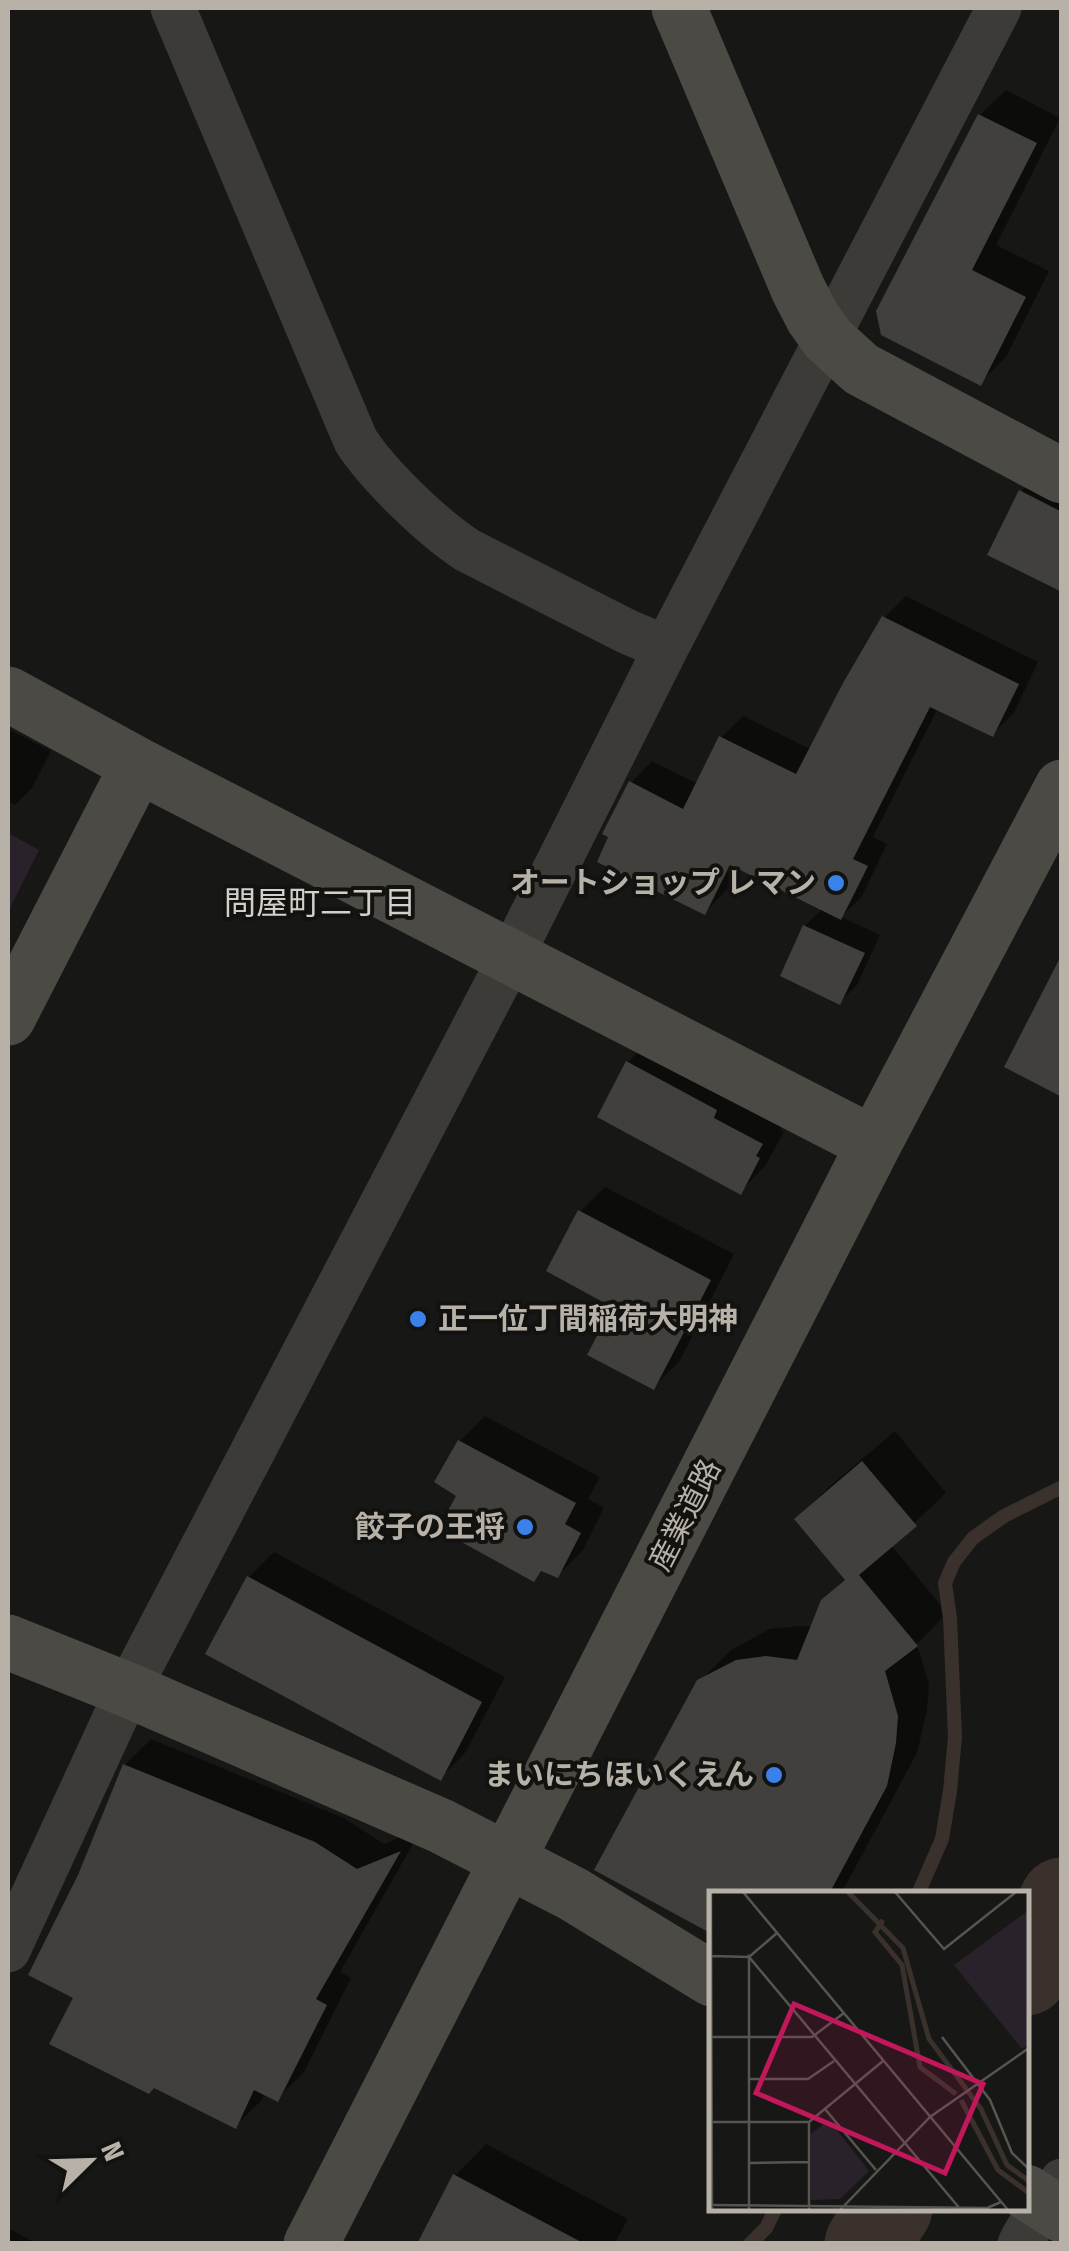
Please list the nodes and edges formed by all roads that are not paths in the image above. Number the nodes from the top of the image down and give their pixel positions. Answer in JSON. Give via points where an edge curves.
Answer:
{"nodes":[{"id":1,"x":173,"y":8,"type":"edge"},
{"id":2,"x":679,"y":8,"type":"edge"},
{"id":3,"x":999,"y":8,"type":"edge"},
{"id":4,"x":828,"y":339,"type":"junction"},
{"id":5,"x":1062,"y":476,"type":"edge"},
{"id":6,"x":666,"y":648,"type":"junction"},
{"id":7,"x":8,"y":694,"type":"edge"},
{"id":8,"x":138,"y":766,"type":"junction"},
{"id":9,"x":1062,"y":787,"type":"edge"},
{"id":10,"x":511,"y":957,"type":"junction"},
{"id":11,"x":8,"y":1018,"type":"edge"},
{"id":12,"x":874,"y":1144,"type":"junction"},
{"id":13,"x":8,"y":1642,"type":"edge"},
{"id":14,"x":128,"y":1690,"type":"junction"},
{"id":15,"x":510,"y":1859,"type":"junction"},
{"id":16,"x":8,"y":1950,"type":"edge"},
{"id":17,"x":709,"y":1977,"type":"edge"},
{"id":18,"x":311,"y":2244,"type":"edge"}],
"edges":[{"from":1,"to":6,"type":"street","via":[[368,460],[467,550]]},
{"from":2,"to":4,"type":"street","via":[[798,290]]},
{"from":3,"to":4,"type":"street"},
{"from":4,"to":5,"type":"street","via":[[861,369]]},
{"from":4,"to":6,"type":"street"},
{"from":6,"to":10,"type":"street"},
{"from":7,"to":8,"type":"street"},
{"from":8,"to":10,"type":"street"},
{"from":8,"to":11,"type":"street"},
{"from":9,"to":12,"type":"street","name":"産業道路"},
{"from":10,"to":12,"type":"street"},
{"from":10,"to":14,"type":"street"},
{"from":12,"to":15,"type":"street","name":"産業道路"},
{"from":13,"to":14,"type":"street"},
{"from":14,"to":15,"type":"street"},
{"from":14,"to":16,"type":"street"},
{"from":15,"to":17,"type":"street"},
{"from":15,"to":18,"type":"street","name":"産業道路"}]}
